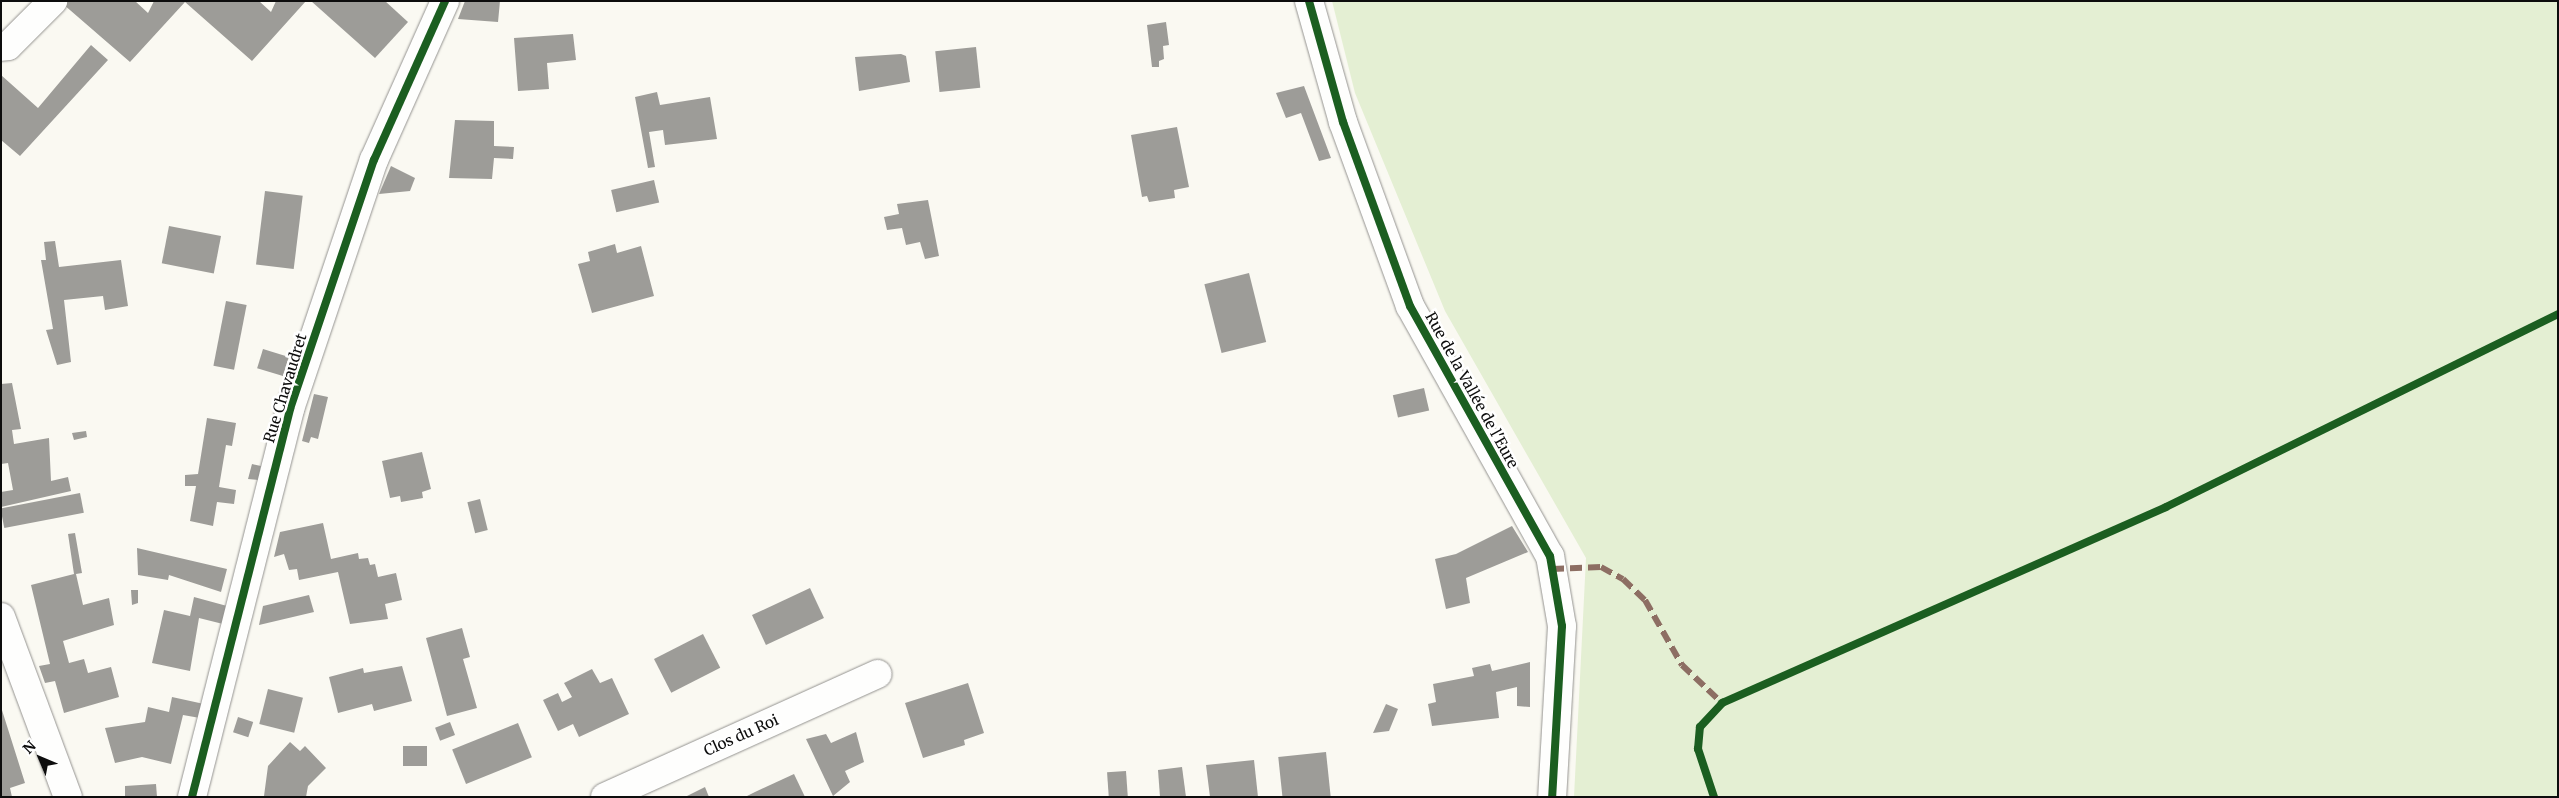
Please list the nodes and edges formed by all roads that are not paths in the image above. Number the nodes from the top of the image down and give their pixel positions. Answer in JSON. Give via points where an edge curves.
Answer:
{"nodes":[{"id":1,"x":53,"y":1,"type":"edge"},
{"id":2,"x":444,"y":1,"type":"edge"},
{"id":3,"x":1308,"y":1,"type":"edge"},
{"id":4,"x":1,"y":47,"type":"edge"},
{"id":5,"x":1,"y":617,"type":"edge"},
{"id":6,"x":878,"y":674,"type":"dead end"},
{"id":7,"x":68,"y":797,"type":"edge"},
{"id":8,"x":192,"y":797,"type":"edge"},
{"id":9,"x":605,"y":797,"type":"edge"},
{"id":10,"x":1552,"y":797,"type":"edge"}],
"edges":[{"from":1,"to":4,"type":"street","via":[[8,46]]},
{"from":2,"to":8,"type":"street","name":"Rue Chavaudret","via":[[374,160],[290,409]]},
{"from":3,"to":10,"type":"street","name":"Rue de la Vallée de l'Eure","via":[[1343,122],[1410,306],[1550,556],[1562,626]]},
{"from":5,"to":7,"type":"street"},
{"from":6,"to":9,"type":"street","name":"Clos du Roi"}]}
